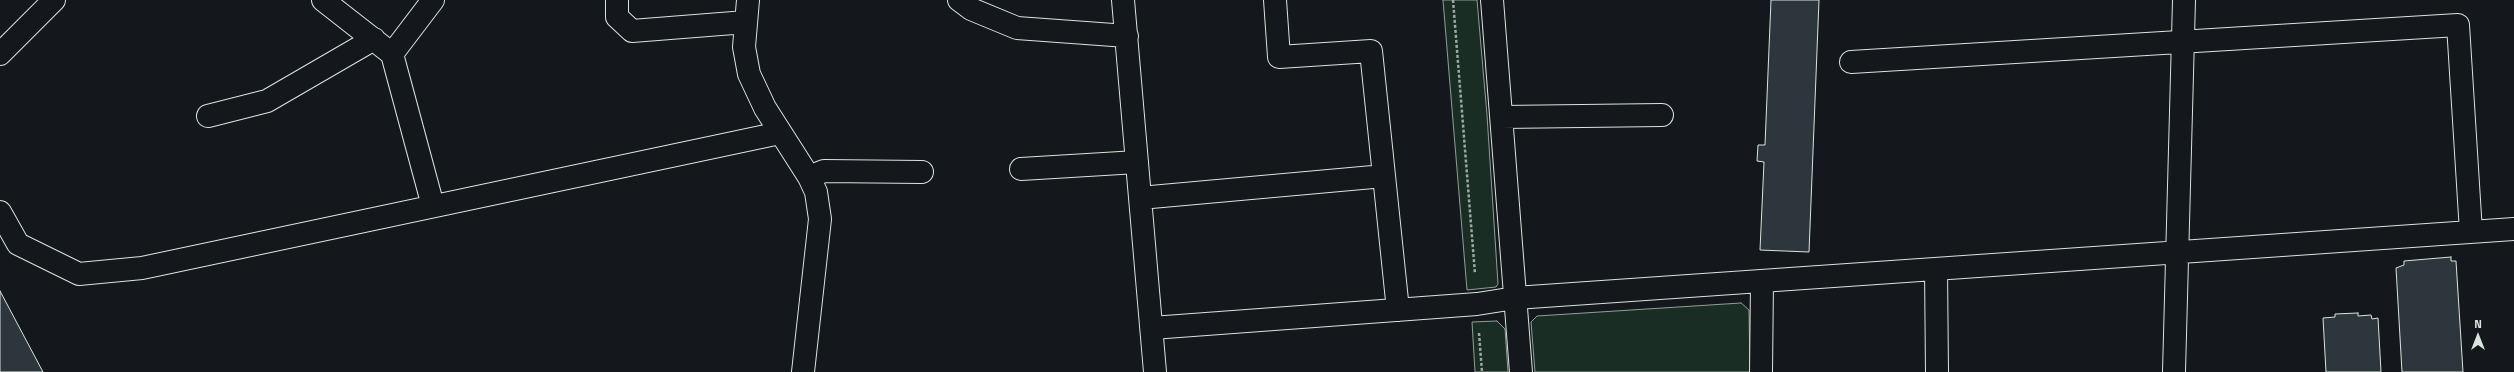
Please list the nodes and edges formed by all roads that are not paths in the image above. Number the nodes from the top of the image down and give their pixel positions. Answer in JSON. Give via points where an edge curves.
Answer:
{"nodes":[{"id":1,"x":54,"y":0,"type":"edge"},
{"id":2,"x":323,"y":0,"type":"edge"},
{"id":3,"x":433,"y":0,"type":"edge"},
{"id":4,"x":617,"y":0,"type":"edge"},
{"id":5,"x":748,"y":0,"type":"edge"},
{"id":6,"x":959,"y":0,"type":"edge"},
{"id":7,"x":1123,"y":0,"type":"edge"},
{"id":8,"x":1275,"y":0,"type":"edge"},
{"id":9,"x":1492,"y":0,"type":"edge"},
{"id":10,"x":2184,"y":0,"type":"edge"},
{"id":11,"x":746,"y":22,"type":"junction"},
{"id":12,"x":1126,"y":36,"type":"junction"},
{"id":13,"x":374,"y":39,"type":"junction"},
{"id":14,"x":2183,"y":43,"type":"junction"},
{"id":15,"x":0,"y":54,"type":"edge"},
{"id":16,"x":392,"y":54,"type":"junction"},
{"id":17,"x":1851,"y":62,"type":"dead end"},
{"id":18,"x":1662,"y":115,"type":"dead end"},
{"id":19,"x":208,"y":116,"type":"dead end"},
{"id":20,"x":1502,"y":117,"type":"junction"},
{"id":21,"x":780,"y":132,"type":"junction"},
{"id":22,"x":1137,"y":162,"type":"junction"},
{"id":23,"x":1020,"y":169,"type":"dead end"},
{"id":24,"x":922,"y":172,"type":"dead end"},
{"id":25,"x":1384,"y":176,"type":"junction"},
{"id":26,"x":810,"y":177,"type":"junction"},
{"id":27,"x":1140,"y":198,"type":"junction"},
{"id":28,"x":433,"y":206,"type":"junction"},
{"id":29,"x":0,"y":212,"type":"edge"},
{"id":30,"x":2514,"y":228,"type":"edge"},
{"id":31,"x":2471,"y":232,"type":"junction"},
{"id":32,"x":2177,"y":253,"type":"junction"},
{"id":33,"x":1936,"y":270,"type":"junction"},
{"id":34,"x":1762,"y":281,"type":"junction"},
{"id":35,"x":1515,"y":298,"type":"junction"},
{"id":36,"x":1398,"y":310,"type":"junction"},
{"id":37,"x":1152,"y":328,"type":"junction"},
{"id":38,"x":803,"y":372,"type":"edge"},
{"id":39,"x":1155,"y":372,"type":"edge"},
{"id":40,"x":1521,"y":372,"type":"edge"},
{"id":41,"x":1761,"y":372,"type":"edge"},
{"id":42,"x":1937,"y":372,"type":"edge"},
{"id":43,"x":2174,"y":372,"type":"edge"}],
"edges":[{"from":1,"to":15,"type":"street"},
{"from":2,"to":13,"type":"street"},
{"from":3,"to":16,"type":"street"},
{"from":4,"to":11,"type":"street","via":[[617,17],[632,31]]},
{"from":5,"to":11,"type":"street"},
{"from":6,"to":12,"type":"street","via":[[978,12],[1017,28]]},
{"from":7,"to":12,"type":"street"},
{"from":8,"to":25,"type":"street","via":[[1278,57],[1371,51]]},
{"from":9,"to":20,"type":"street"},
{"from":10,"to":14,"type":"street"},
{"from":11,"to":21,"type":"street","via":[[744,47],[749,74]]},
{"from":12,"to":22,"type":"street"},
{"from":13,"to":16,"type":"street"},
{"from":13,"to":19,"type":"street","via":[[267,102]]},
{"from":14,"to":17,"type":"street"},
{"from":14,"to":31,"type":"street","via":[[2458,25]]},
{"from":14,"to":32,"type":"street"},
{"from":16,"to":28,"type":"street"},
{"from":18,"to":20,"type":"street"},
{"from":20,"to":35,"type":"street"},
{"from":21,"to":26,"type":"street"},
{"from":21,"to":28,"type":"street"},
{"from":22,"to":23,"type":"street"},
{"from":22,"to":27,"type":"street"},
{"from":24,"to":26,"type":"street","via":[[824,171]]},
{"from":25,"to":27,"type":"street"},
{"from":25,"to":36,"type":"street"},
{"from":26,"to":38,"type":"street","via":[[816,192],[820,219]]},
{"from":27,"to":37,"type":"street"},
{"from":28,"to":29,"type":"street","via":[[142,268],[79,274],[18,244]]},
{"from":30,"to":31,"type":"street"},
{"from":31,"to":32,"type":"street"},
{"from":32,"to":33,"type":"street"},
{"from":32,"to":43,"type":"street"},
{"from":33,"to":34,"type":"street"},
{"from":33,"to":42,"type":"street"},
{"from":34,"to":35,"type":"street"},
{"from":34,"to":41,"type":"street"},
{"from":35,"to":36,"type":"street","via":[[1477,304]]},
{"from":35,"to":40,"type":"street"},
{"from":36,"to":37,"type":"street"},
{"from":37,"to":39,"type":"street"}]}
